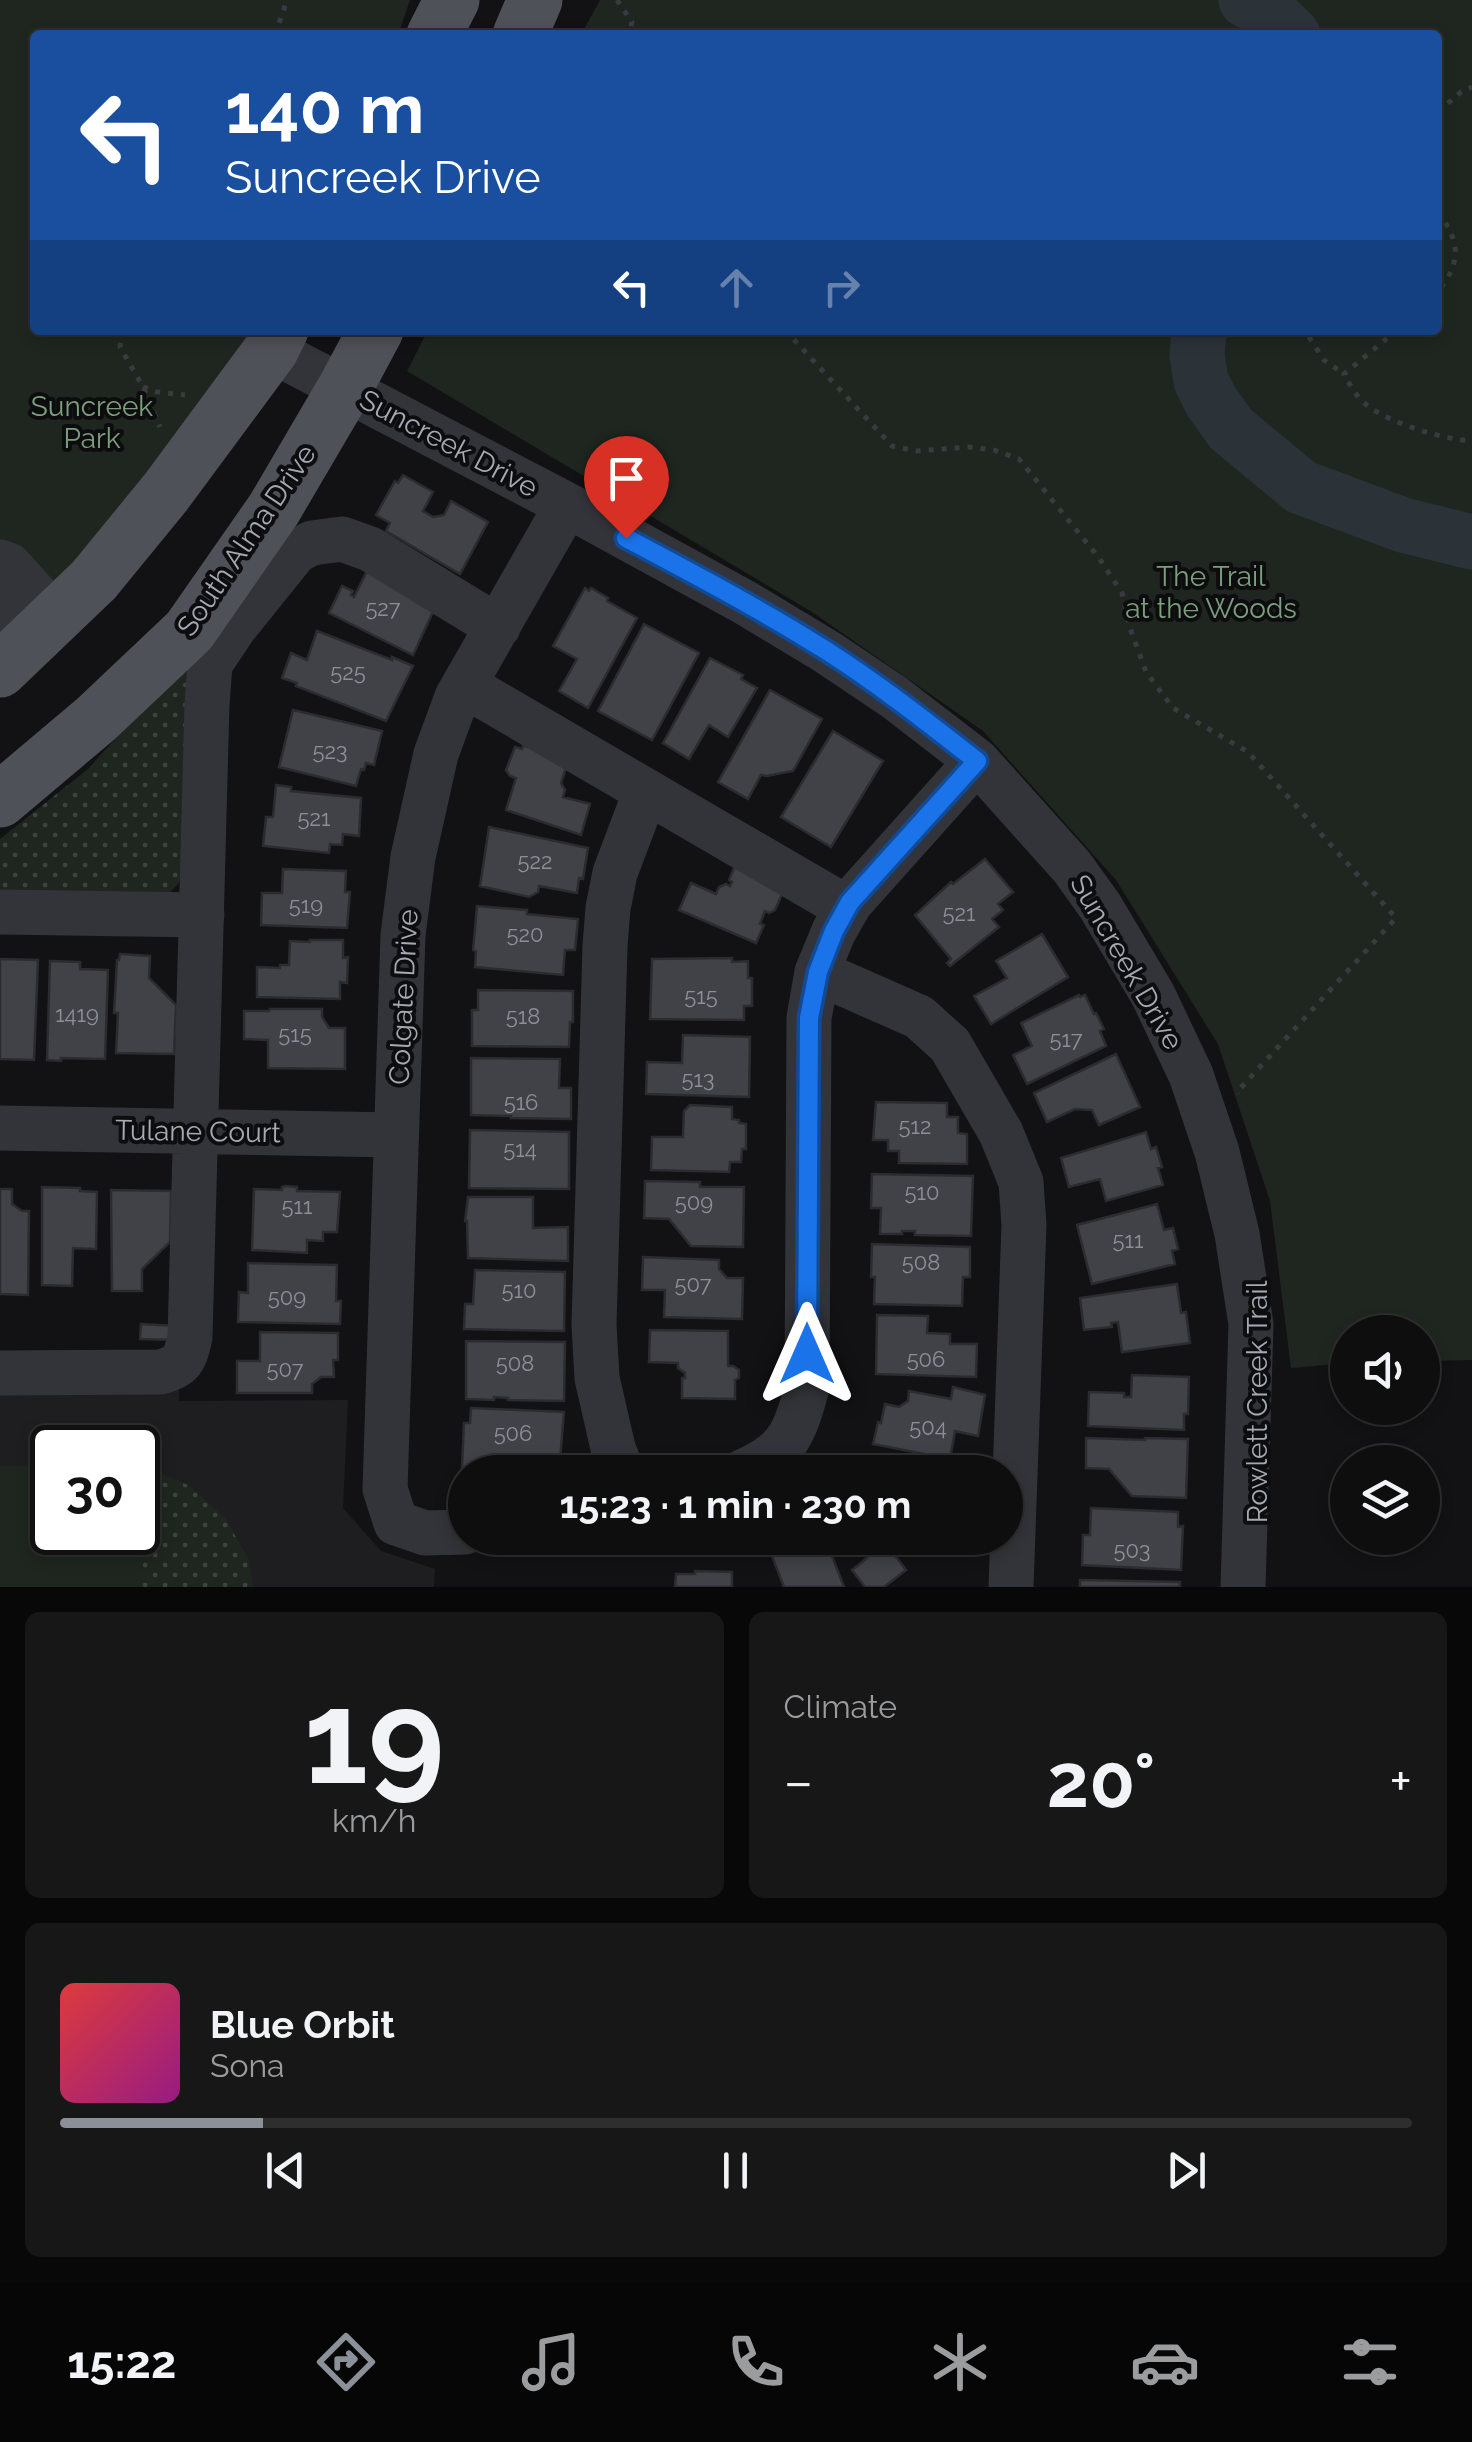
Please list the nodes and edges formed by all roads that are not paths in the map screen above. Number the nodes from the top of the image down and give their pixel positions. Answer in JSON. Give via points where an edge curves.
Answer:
{"nodes":[{"id":1,"x":452,"y":0,"type":"edge"},
{"id":2,"x":437,"y":30,"type":"edge"},
{"id":3,"x":373,"y":335,"type":"edge"},
{"id":4,"x":276,"y":340,"type":"edge"},
{"id":5,"x":346,"y":388,"type":"junction"},
{"id":6,"x":567,"y":506,"type":"junction"},
{"id":7,"x":0,"y":562,"type":"edge"},
{"id":8,"x":498,"y":626,"type":"junction"},
{"id":9,"x":19,"y":636,"type":"edge"},
{"id":10,"x":464,"y":685,"type":"junction"},
{"id":11,"x":977,"y":761,"type":"junction"},
{"id":12,"x":646,"y":791,"type":"junction"},
{"id":13,"x":0,"y":800,"type":"edge"},
{"id":14,"x":846,"y":908,"type":"junction"},
{"id":15,"x":0,"y":912,"type":"edge"},
{"id":16,"x":202,"y":915,"type":"junction"},
{"id":17,"x":818,"y":972,"type":"junction"},
{"id":18,"x":0,"y":1128,"type":"edge"},
{"id":19,"x":196,"y":1131,"type":"junction"},
{"id":20,"x":396,"y":1134,"type":"junction"},
{"id":21,"x":0,"y":1373,"type":"edge"},
{"id":22,"x":617,"y":1455,"type":"edge"},
{"id":23,"x":773,"y":1455,"type":"edge"},
{"id":24,"x":448,"y":1532,"type":"edge"},
{"id":25,"x":1011,"y":1587,"type":"edge"},
{"id":26,"x":1242,"y":1587,"type":"edge"}],
"edges":[{"from":1,"to":2,"type":"main road"},
{"from":3,"to":5,"type":"main road","name":"South Alma Drive"},
{"from":4,"to":5,"type":"street","name":"Suncreek Drive"},
{"from":4,"to":9,"type":"main road","via":[[94,580]]},
{"from":5,"to":6,"type":"street","name":"Suncreek Drive"},
{"from":5,"to":13,"type":"main road","name":"South Alma Drive","via":[[274,509],[189,631]]},
{"from":6,"to":8,"type":"street","name":"Colgate Drive"},
{"from":6,"to":11,"type":"street","name":"Suncreek Drive","via":[[828,652]]},
{"from":7,"to":9,"type":"street","via":[[9,566]]},
{"from":8,"to":10,"type":"street","name":"Colgate Drive"},
{"from":8,"to":16,"type":"street","via":[[370,549],[342,539],[296,551],[210,664]]},
{"from":10,"to":12,"type":"street"},
{"from":10,"to":20,"type":"street","name":"Colgate Drive","via":[[436,754],[413,857],[403,936]]},
{"from":11,"to":14,"type":"street"},
{"from":11,"to":26,"type":"street","name":"Suncreek Drive","via":[[1100,906],[1191,1074],[1217,1152],[1251,1318]]},
{"from":12,"to":14,"type":"street"},
{"from":12,"to":22,"type":"street","via":[[616,873],[604,966],[594,1326],[597,1378]]},
{"from":14,"to":17,"type":"street"},
{"from":15,"to":16,"type":"street"},
{"from":16,"to":19,"type":"street"},
{"from":17,"to":23,"type":"street","via":[[809,1018],[807,1388],[784,1447]]},
{"from":17,"to":25,"type":"street","via":[[919,1017],[950,1046],[1001,1133],[1020,1182]]},
{"from":18,"to":19,"type":"street","name":"Tulane Court"},
{"from":19,"to":20,"type":"street","name":"Tulane Court"},
{"from":19,"to":21,"type":"street","via":[[185,1358],[160,1372]]},
{"from":20,"to":24,"type":"street","name":"Colgate Drive","via":[[385,1488],[396,1523]]}]}
